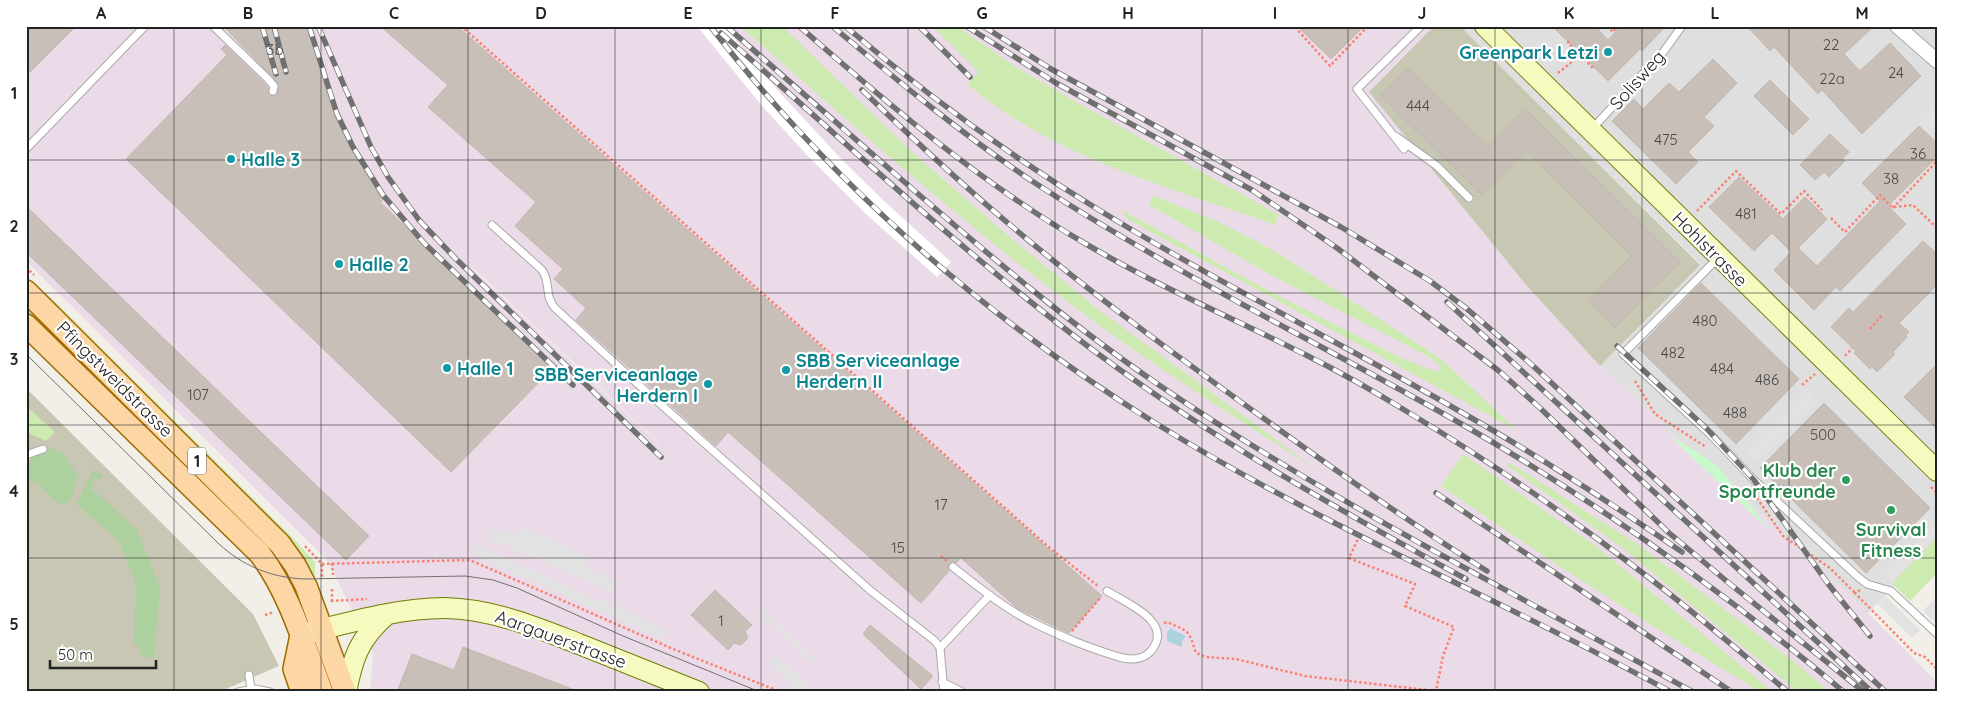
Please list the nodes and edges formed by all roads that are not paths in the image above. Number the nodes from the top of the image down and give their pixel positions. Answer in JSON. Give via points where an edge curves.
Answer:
{"nodes":[{"id":1,"x":145,"y":26,"type":"edge"},
{"id":2,"x":213,"y":26,"type":"edge"},
{"id":3,"x":1421,"y":26,"type":"edge"},
{"id":4,"x":1485,"y":26,"type":"edge"},
{"id":5,"x":1682,"y":26,"type":"edge"},
{"id":6,"x":1897,"y":26,"type":"edge"},
{"id":7,"x":1937,"y":61,"type":"edge"},
{"id":8,"x":273,"y":91,"type":"dead end"},
{"id":9,"x":1389,"y":131,"type":"junction"},
{"id":10,"x":1590,"y":132,"type":"junction"},
{"id":11,"x":26,"y":149,"type":"edge"},
{"id":12,"x":1404,"y":150,"type":"dead end"},
{"id":13,"x":1469,"y":198,"type":"dead end"},
{"id":14,"x":492,"y":225,"type":"dead end"},
{"id":15,"x":1719,"y":257,"type":"junction"},
{"id":16,"x":26,"y":291,"type":"edge"},
{"id":17,"x":26,"y":325,"type":"edge"},
{"id":18,"x":43,"y":449,"type":"dead end"},
{"id":19,"x":26,"y":455,"type":"edge"},
{"id":20,"x":1937,"y":471,"type":"edge"},
{"id":21,"x":953,"y":567,"type":"dead end"},
{"id":22,"x":1107,"y":592,"type":"road end"},
{"id":23,"x":990,"y":595,"type":"junction"},
{"id":24,"x":386,"y":615,"type":"junction"},
{"id":25,"x":322,"y":630,"type":"junction"},
{"id":26,"x":1937,"y":634,"type":"edge"},
{"id":27,"x":300,"y":635,"type":"junction"},
{"id":28,"x":940,"y":648,"type":"junction"},
{"id":29,"x":248,"y":675,"type":"dead end"},
{"id":30,"x":942,"y":682,"type":"junction"},
{"id":31,"x":251,"y":689,"type":"junction"},
{"id":32,"x":238,"y":692,"type":"edge"},
{"id":33,"x":270,"y":692,"type":"edge"},
{"id":34,"x":302,"y":692,"type":"edge"},
{"id":35,"x":322,"y":692,"type":"edge"},
{"id":36,"x":346,"y":692,"type":"edge"},
{"id":37,"x":699,"y":692,"type":"edge"},
{"id":38,"x":944,"y":692,"type":"edge"},
{"id":39,"x":962,"y":692,"type":"edge"}],
"edges":[{"from":1,"to":11,"type":"lane"},
{"from":2,"to":8,"type":"lane","via":[[268,79],[274,86]]},
{"from":3,"to":9,"type":"lane","via":[[1358,89]]},
{"from":4,"to":10,"type":"street","name":"Hohlstrasse"},
{"from":5,"to":10,"type":"lane","name":"Solisweg","via":[[1664,51]]},
{"from":6,"to":7,"type":"street"},
{"from":9,"to":12,"type":"lane"},
{"from":9,"to":13,"type":"lane","via":[[1437,166]]},
{"from":10,"to":15,"type":"street","name":"Hohlstrasse"},
{"from":14,"to":28,"type":"lane","via":[[542,270],[547,279],[548,298],[555,308],[871,591],[932,638]]},
{"from":15,"to":20,"type":"street","name":"Hohlstrasse"},
{"from":15,"to":26,"type":"lane","via":[[1623,354],[1867,584],[1891,591]]},
{"from":16,"to":25,"type":"main road","name":"Pfingstweidstrasse","number":"1","via":[[280,544],[303,579]]},
{"from":17,"to":27,"type":"main road","name":"Pfingstweidstrasse","number":"1","via":[[260,554],[279,584]]},
{"from":18,"to":19,"type":"lane"},
{"from":21,"to":23,"type":"lane"},
{"from":22,"to":23,"type":"lane","via":[[1146,615],[1156,628],[1158,636],[1146,656],[1126,658],[1108,654],[1013,611]]},
{"from":23,"to":28,"type":"lane"},
{"from":24,"to":25,"type":"street","name":"Aargauerstrasse"},
{"from":24,"to":36,"type":"street","via":[[359,646]]},
{"from":24,"to":37,"type":"street","name":"Aargauerstrasse","via":[[444,608],[496,614],[520,620]]},
{"from":25,"to":27,"type":"street","name":"Aargauerstrasse"},
{"from":25,"to":36,"type":"main road","name":"Pfingstweidstrasse","number":"1"},
{"from":27,"to":34,"type":"main road","via":[[294,668]]},
{"from":27,"to":35,"type":"main road","number":"1"},
{"from":28,"to":30,"type":"lane"},
{"from":29,"to":31,"type":"lane"},
{"from":30,"to":38,"type":"lane"},
{"from":30,"to":39,"type":"lane"},
{"from":31,"to":32,"type":"lane"},
{"from":31,"to":33,"type":"lane"}]}
